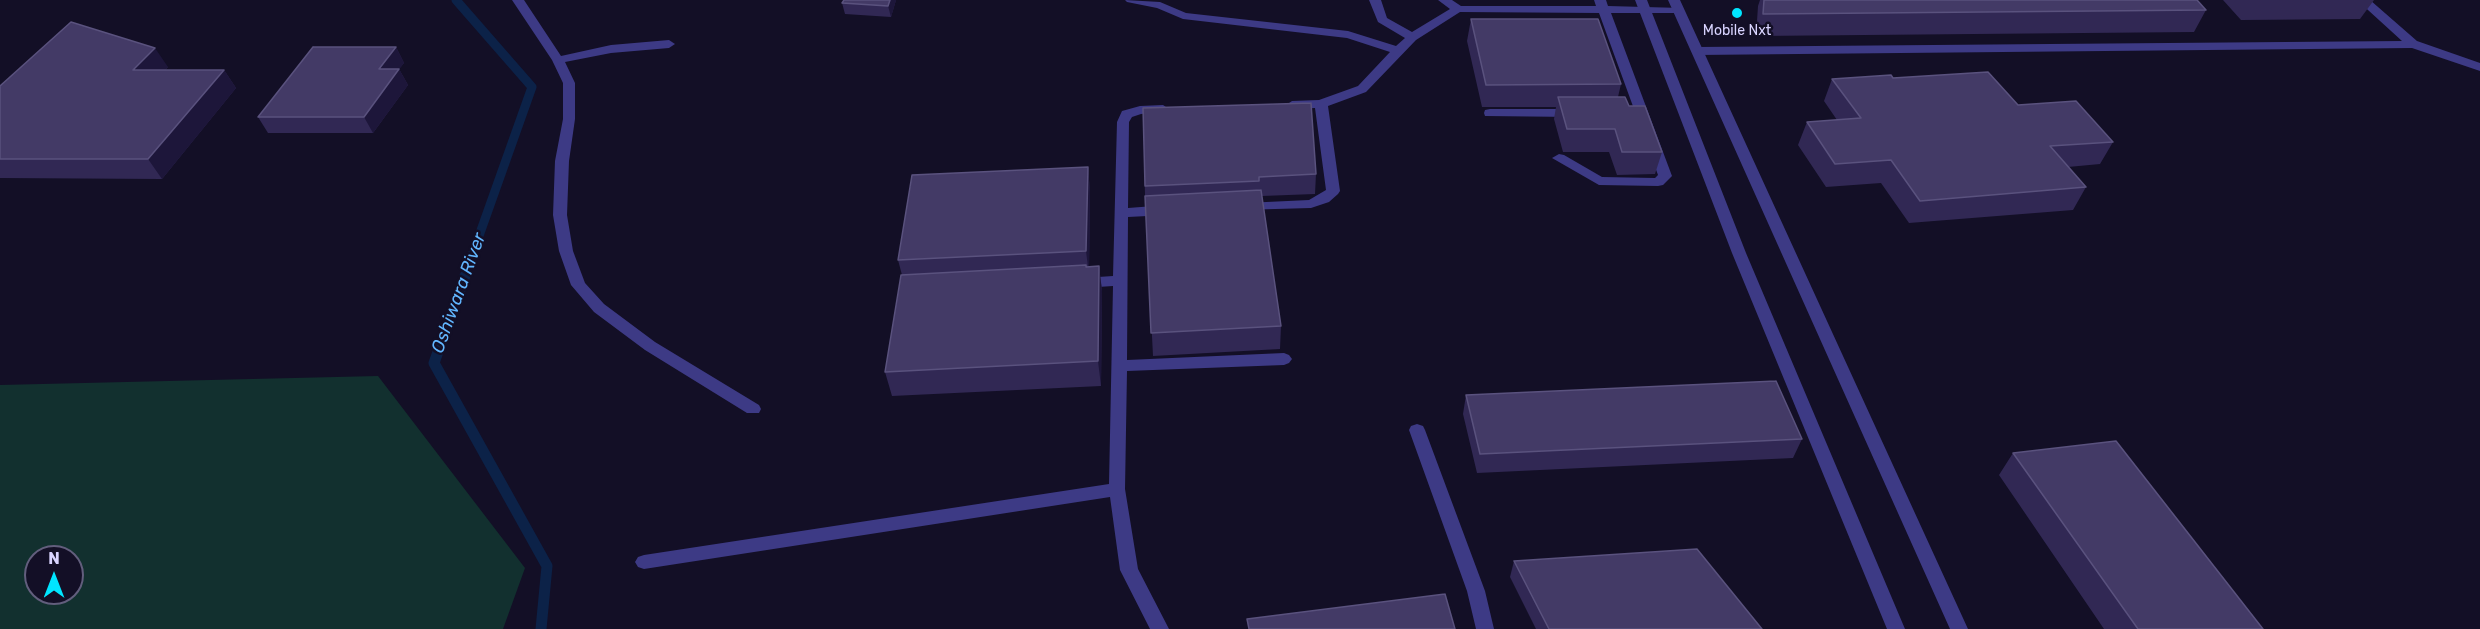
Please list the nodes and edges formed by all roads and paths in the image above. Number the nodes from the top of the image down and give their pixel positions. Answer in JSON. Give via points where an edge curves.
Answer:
{"nodes":[{"id":1,"x":518,"y":0,"type":"edge"},
{"id":2,"x":1131,"y":0,"type":"edge"},
{"id":3,"x":1375,"y":0,"type":"edge"},
{"id":4,"x":1444,"y":0,"type":"edge"},
{"id":5,"x":2364,"y":0,"type":"edge"},
{"id":6,"x":1602,"y":5,"type":"edge"},
{"id":7,"x":1643,"y":5,"type":"edge"},
{"id":8,"x":1676,"y":5,"type":"edge"},
{"id":9,"x":1458,"y":9,"type":"junction"},
{"id":10,"x":1412,"y":37,"type":"junction"},
{"id":11,"x":669,"y":44,"type":"dead end"},
{"id":12,"x":2413,"y":44,"type":"junction"},
{"id":13,"x":1398,"y":51,"type":"junction"},
{"id":14,"x":1697,"y":51,"type":"junction"},
{"id":15,"x":558,"y":60,"type":"junction"},
{"id":16,"x":2480,"y":67,"type":"edge"},
{"id":17,"x":1322,"y":104,"type":"junction"},
{"id":18,"x":1274,"y":106,"type":"edge"},
{"id":19,"x":1174,"y":109,"type":"edge"},
{"id":20,"x":1490,"y":113,"type":"edge"},
{"id":21,"x":1584,"y":113,"type":"edge"},
{"id":22,"x":1559,"y":158,"type":"dead end"},
{"id":23,"x":1228,"y":208,"type":"edge"},
{"id":24,"x":1181,"y":210,"type":"edge"},
{"id":25,"x":1122,"y":213,"type":"junction"},
{"id":26,"x":1121,"y":281,"type":"junction"},
{"id":27,"x":1063,"y":284,"type":"edge"},
{"id":28,"x":1284,"y":359,"type":"dead end"},
{"id":29,"x":1119,"y":366,"type":"junction"},
{"id":30,"x":753,"y":409,"type":"dead end"},
{"id":31,"x":1417,"y":430,"type":"dead end"},
{"id":32,"x":1118,"y":489,"type":"junction"},
{"id":33,"x":644,"y":562,"type":"dead end"},
{"id":34,"x":1160,"y":629,"type":"edge"},
{"id":35,"x":1485,"y":629,"type":"edge"},
{"id":36,"x":1896,"y":629,"type":"edge"},
{"id":37,"x":1959,"y":629,"type":"edge"}],
"edges":[{"from":1,"to":15,"type":"street"},
{"from":2,"to":13,"type":"street","via":[[1160,5],[1183,16],[1348,35]]},
{"from":3,"to":10,"type":"street","via":[[1382,20]]},
{"from":4,"to":9,"type":"street"},
{"from":5,"to":12,"type":"street"},
{"from":6,"to":7,"type":"street"},
{"from":6,"to":9,"type":"street"},
{"from":6,"to":22,"type":"street","via":[[1636,113],[1665,176],[1658,182],[1599,181]]},
{"from":7,"to":8,"type":"street"},
{"from":7,"to":36,"type":"street","via":[[1739,253]]},
{"from":8,"to":14,"type":"street"},
{"from":9,"to":10,"type":"street"},
{"from":10,"to":13,"type":"street"},
{"from":11,"to":15,"type":"street"},
{"from":12,"to":14,"type":"street"},
{"from":12,"to":16,"type":"street"},
{"from":13,"to":17,"type":"street","via":[[1362,89]]},
{"from":14,"to":37,"type":"street"},
{"from":15,"to":30,"type":"street","via":[[569,83],[560,215],[566,251],[578,285],[599,308],[650,346]]},
{"from":17,"to":18,"type":"street"},
{"from":17,"to":23,"type":"street","via":[[1333,191],[1311,204]]},
{"from":19,"to":25,"type":"street","via":[[1140,110],[1127,114],[1123,122]]},
{"from":20,"to":21,"type":"street"},
{"from":24,"to":25,"type":"street"},
{"from":25,"to":26,"type":"street"},
{"from":26,"to":27,"type":"street"},
{"from":26,"to":29,"type":"street"},
{"from":28,"to":29,"type":"street"},
{"from":29,"to":32,"type":"street"},
{"from":31,"to":35,"type":"street","via":[[1476,591]]},
{"from":32,"to":33,"type":"street"},
{"from":32,"to":34,"type":"street","via":[[1129,570]]}]}
